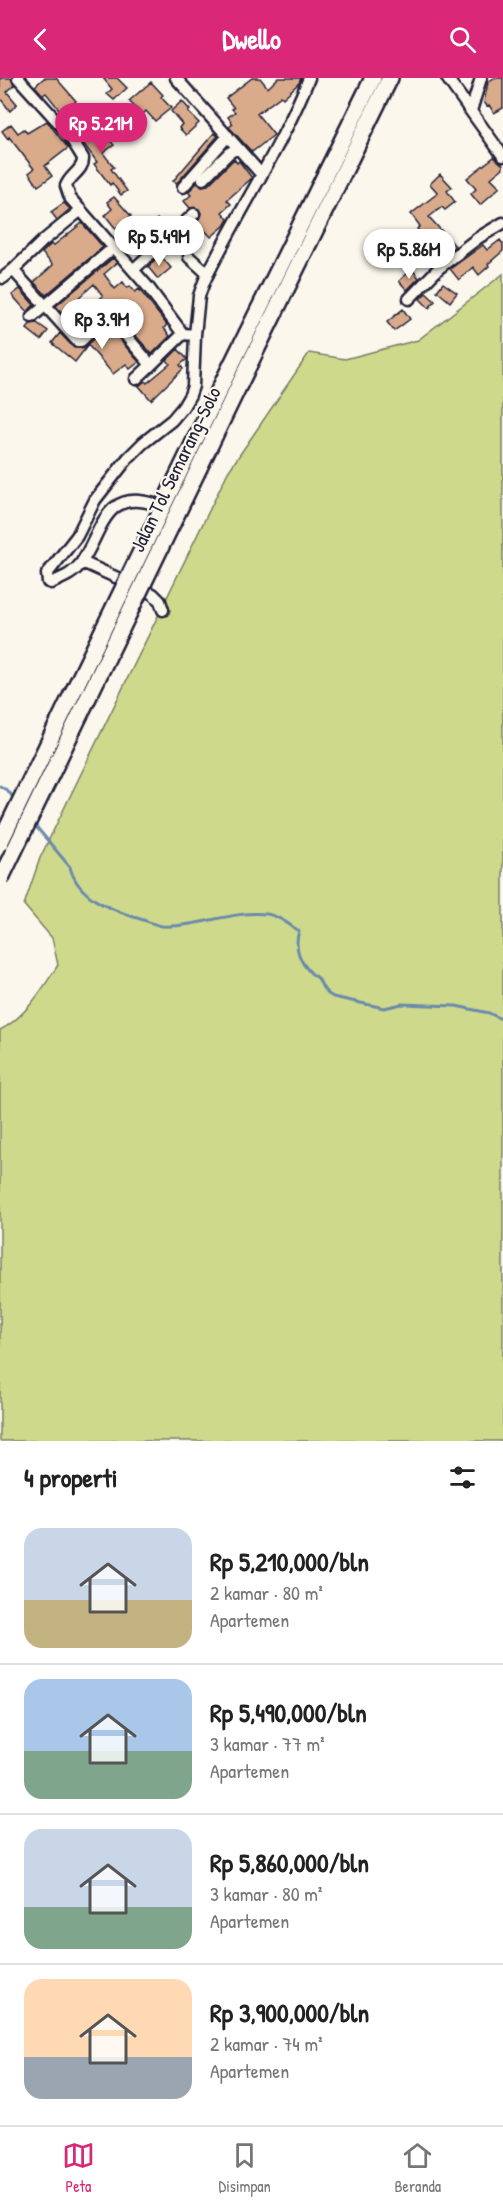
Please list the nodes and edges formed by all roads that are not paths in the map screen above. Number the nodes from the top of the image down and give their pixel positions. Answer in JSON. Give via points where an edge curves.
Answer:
{"nodes":[{"id":1,"x":18,"y":78,"type":"edge"},
{"id":2,"x":176,"y":78,"type":"edge"},
{"id":3,"x":309,"y":78,"type":"edge"},
{"id":4,"x":374,"y":78,"type":"edge"},
{"id":5,"x":390,"y":78,"type":"edge"},
{"id":6,"x":447,"y":78,"type":"edge"},
{"id":7,"x":481,"y":78,"type":"edge"},
{"id":8,"x":471,"y":111,"type":"junction"},
{"id":9,"x":228,"y":136,"type":"junction"},
{"id":10,"x":238,"y":148,"type":"junction"},
{"id":11,"x":503,"y":156,"type":"edge"},
{"id":12,"x":261,"y":174,"type":"junction"},
{"id":13,"x":203,"y":179,"type":"dead end"},
{"id":14,"x":183,"y":187,"type":"dead end"},
{"id":15,"x":81,"y":210,"type":"junction"},
{"id":16,"x":194,"y":214,"type":"dead end"},
{"id":17,"x":503,"y":224,"type":"edge"},
{"id":18,"x":112,"y":248,"type":"junction"},
{"id":19,"x":189,"y":257,"type":"dead end"},
{"id":20,"x":13,"y":270,"type":"junction"},
{"id":21,"x":133,"y":270,"type":"junction"},
{"id":22,"x":208,"y":274,"type":"junction"},
{"id":23,"x":3,"y":278,"type":"dead end"},
{"id":24,"x":409,"y":299,"type":"dead end"},
{"id":25,"x":45,"y":307,"type":"junction"},
{"id":26,"x":32,"y":317,"type":"dead end"},
{"id":27,"x":189,"y":335,"type":"junction"},
{"id":28,"x":151,"y":365,"type":"junction"},
{"id":29,"x":136,"y":379,"type":"dead end"},
{"id":30,"x":233,"y":379,"type":"junction"},
{"id":31,"x":154,"y":504,"type":"dead end"},
{"id":32,"x":82,"y":562,"type":"junction"},
{"id":33,"x":163,"y":610,"type":"dead end"},
{"id":34,"x":0,"y":843,"type":"edge"},
{"id":35,"x":0,"y":880,"type":"edge"}],
"edges":[{"from":1,"to":15,"type":"street","via":[[67,132],[83,158],[82,167],[66,186]]},
{"from":2,"to":9,"type":"street"},
{"from":3,"to":12,"type":"street"},
{"from":4,"to":30,"type":"highway","name":"Jalan Tol Semarang–Solo"},
{"from":5,"to":30,"type":"highway","name":"Jalan Tol Semarang–Solo"},
{"from":6,"to":8,"type":"street"},
{"from":7,"to":8,"type":"street"},
{"from":8,"to":11,"type":"street"},
{"from":9,"to":10,"type":"street"},
{"from":9,"to":14,"type":"street"},
{"from":10,"to":12,"type":"street"},
{"from":10,"to":13,"type":"street"},
{"from":12,"to":22,"type":"street"},
{"from":15,"to":18,"type":"street"},
{"from":15,"to":20,"type":"street"},
{"from":16,"to":21,"type":"street"},
{"from":17,"to":24,"type":"street","via":[[439,268]]},
{"from":18,"to":21,"type":"street"},
{"from":18,"to":25,"type":"street"},
{"from":19,"to":22,"type":"street"},
{"from":20,"to":23,"type":"street"},
{"from":20,"to":25,"type":"street"},
{"from":21,"to":27,"type":"street"},
{"from":22,"to":27,"type":"street"},
{"from":25,"to":26,"type":"street"},
{"from":25,"to":28,"type":"street","via":[[79,341],[110,317]]},
{"from":27,"to":28,"type":"street"},
{"from":27,"to":32,"type":"street","via":[[193,386],[183,407],[142,443],[95,500],[77,536],[46,574],[48,582],[72,573]]},
{"from":28,"to":29,"type":"street"},
{"from":30,"to":34,"type":"highway","name":"Jalan Tol Semarang–Solo","bridge":true},
{"from":30,"to":35,"type":"highway","name":"Jalan Tol Semarang–Solo","bridge":true},
{"from":31,"to":32,"type":"street","via":[[128,500],[112,510]]},
{"from":32,"to":33,"type":"street","via":[[153,594]]}]}
